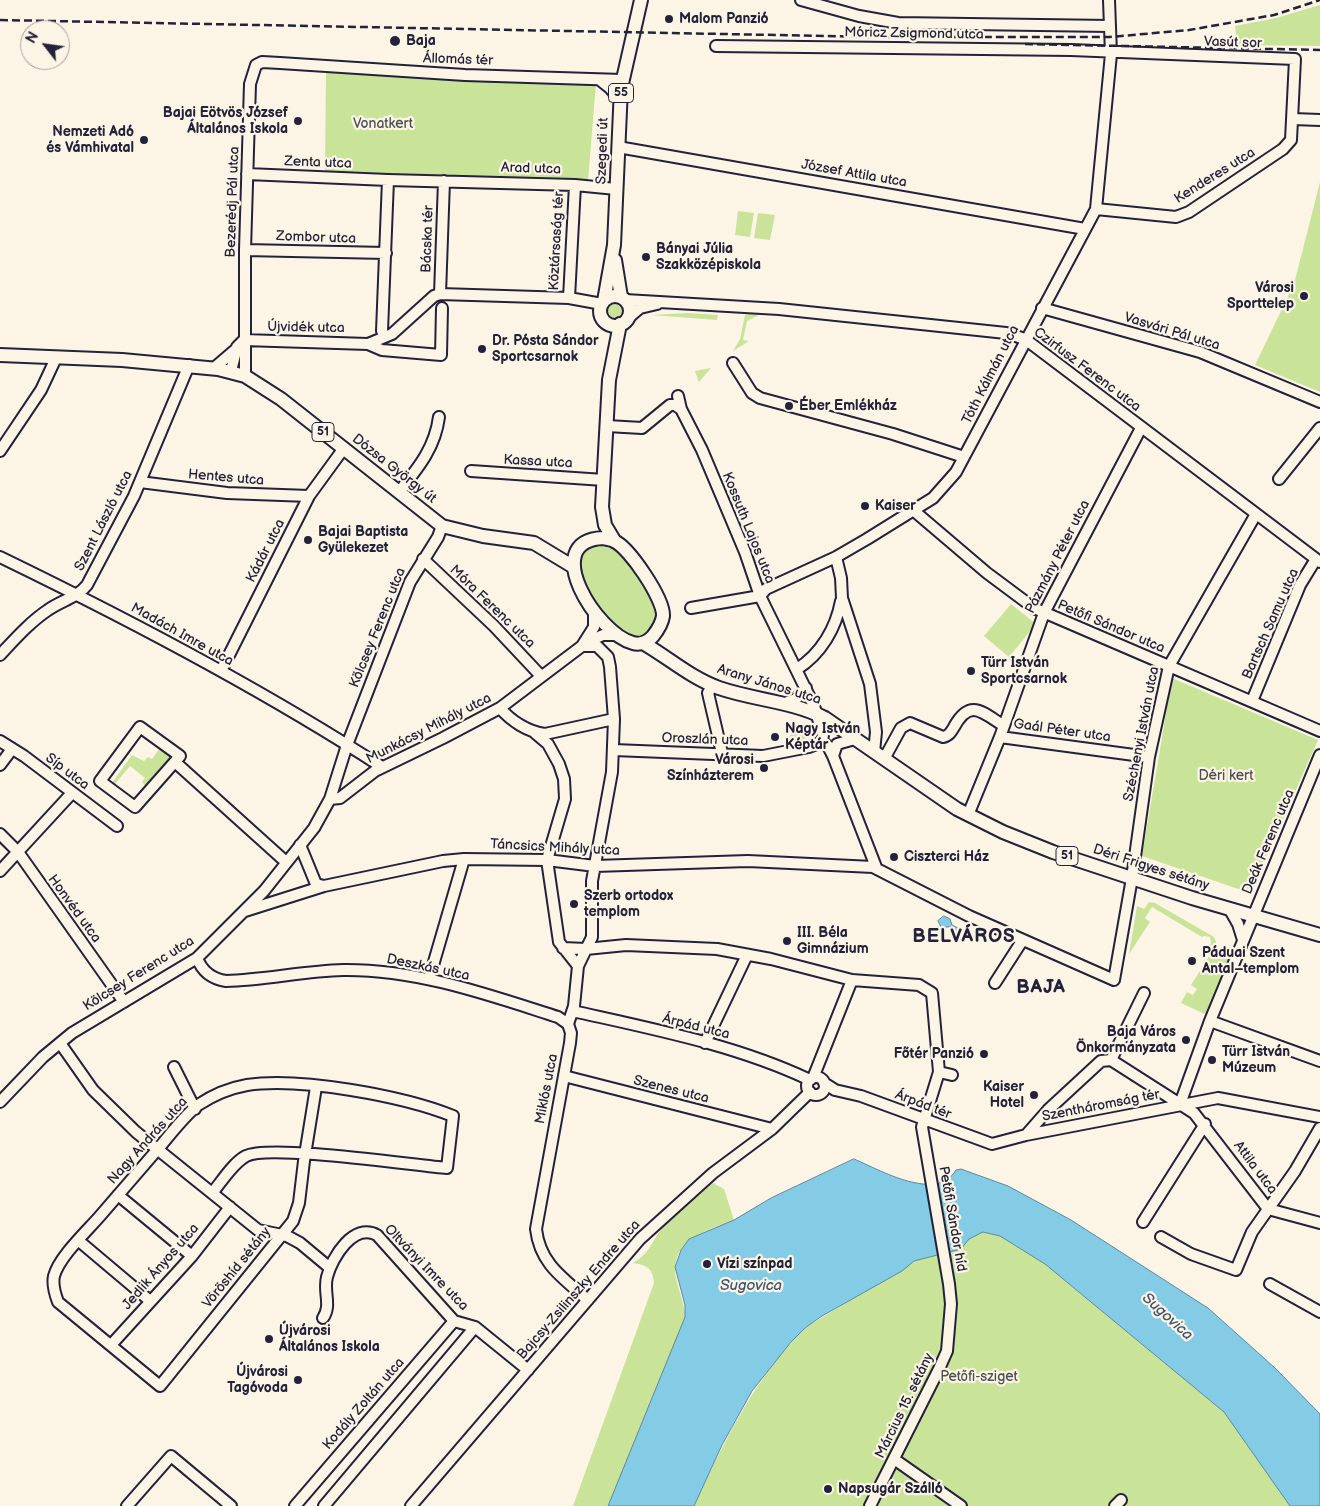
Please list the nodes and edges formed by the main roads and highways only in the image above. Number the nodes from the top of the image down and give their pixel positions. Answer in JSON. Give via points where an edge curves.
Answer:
{"nodes":[{"id":1,"x":641,"y":0,"type":"edge"},
{"id":2,"x":614,"y":245,"type":"junction"},
{"id":3,"x":623,"y":298,"type":"junction"},
{"id":4,"x":603,"y":302,"type":"junction"},
{"id":5,"x":606,"y":322,"type":"junction"},
{"id":6,"x":624,"y":322,"type":"junction"},
{"id":7,"x":0,"y":355,"type":"edge"},
{"id":8,"x":609,"y":380,"type":"junction"},
{"id":9,"x":602,"y":513,"type":"junction"},
{"id":10,"x":591,"y":539,"type":"junction"},
{"id":11,"x":614,"y":540,"type":"junction"},
{"id":12,"x":579,"y":548,"type":"junction"},
{"id":13,"x":547,"y":549,"type":"junction"},
{"id":14,"x":572,"y":566,"type":"junction"},
{"id":15,"x":657,"y":632,"type":"junction"},
{"id":16,"x":643,"y":643,"type":"junction"},
{"id":17,"x":666,"y":656,"type":"junction"},
{"id":18,"x":879,"y":755,"type":"joint"},
{"id":19,"x":1320,"y":935,"type":"edge"}],
"edges":[{"from":1,"to":2,"type":"main road","name":"Szegedi út","number":"55","via":[[622,80]]},
{"from":2,"to":3,"type":"main road","name":"Szegedi út","number":"55"},
{"from":2,"to":4,"type":"main road","name":"Szegedi út","number":"55"},
{"from":3,"to":4,"type":"main road","via":[[610,297]]},
{"from":3,"to":6,"type":"main road","number":"55","via":[[630,311]]},
{"from":4,"to":5,"type":"main road","number":"55","via":[[601,314]]},
{"from":5,"to":6,"type":"main road","via":[[614,325]]},
{"from":5,"to":8,"type":"main road","number":"55"},
{"from":6,"to":8,"type":"main road","number":"55"},
{"from":7,"to":13,"type":"main road","name":"Dózsa György út","number":"51","via":[[188,365],[244,376],[281,399],[442,526],[482,536],[534,543]]},
{"from":8,"to":9,"type":"main road","number":"55"},
{"from":9,"to":10,"type":"main road","number":"55"},
{"from":9,"to":11,"type":"main road","number":"55"},
{"from":10,"to":11,"type":"main road"},
{"from":10,"to":12,"type":"main road"},
{"from":11,"to":15,"type":"main road","via":[[639,566],[655,593],[663,616]]},
{"from":12,"to":13,"type":"main road","name":"Dózsa György út","number":"51"},
{"from":12,"to":14,"type":"main road"},
{"from":13,"to":14,"type":"main road","name":"Dózsa György út","number":"51"},
{"from":14,"to":16,"type":"main road","number":"51","via":[[580,587],[604,626],[615,635],[636,644]]},
{"from":15,"to":16,"type":"main road"},
{"from":15,"to":17,"type":"main road"},
{"from":16,"to":17,"type":"main road","name":"Arany János utca","number":"51"},
{"from":17,"to":18,"type":"main road","name":"Arany János utca","number":"51","via":[[693,676],[713,685],[816,714]]},
{"from":18,"to":19,"type":"main road","name":"Déri Frigyes sétány","number":"51","via":[[944,801],[1003,832],[1053,852],[1230,910]]}]}
